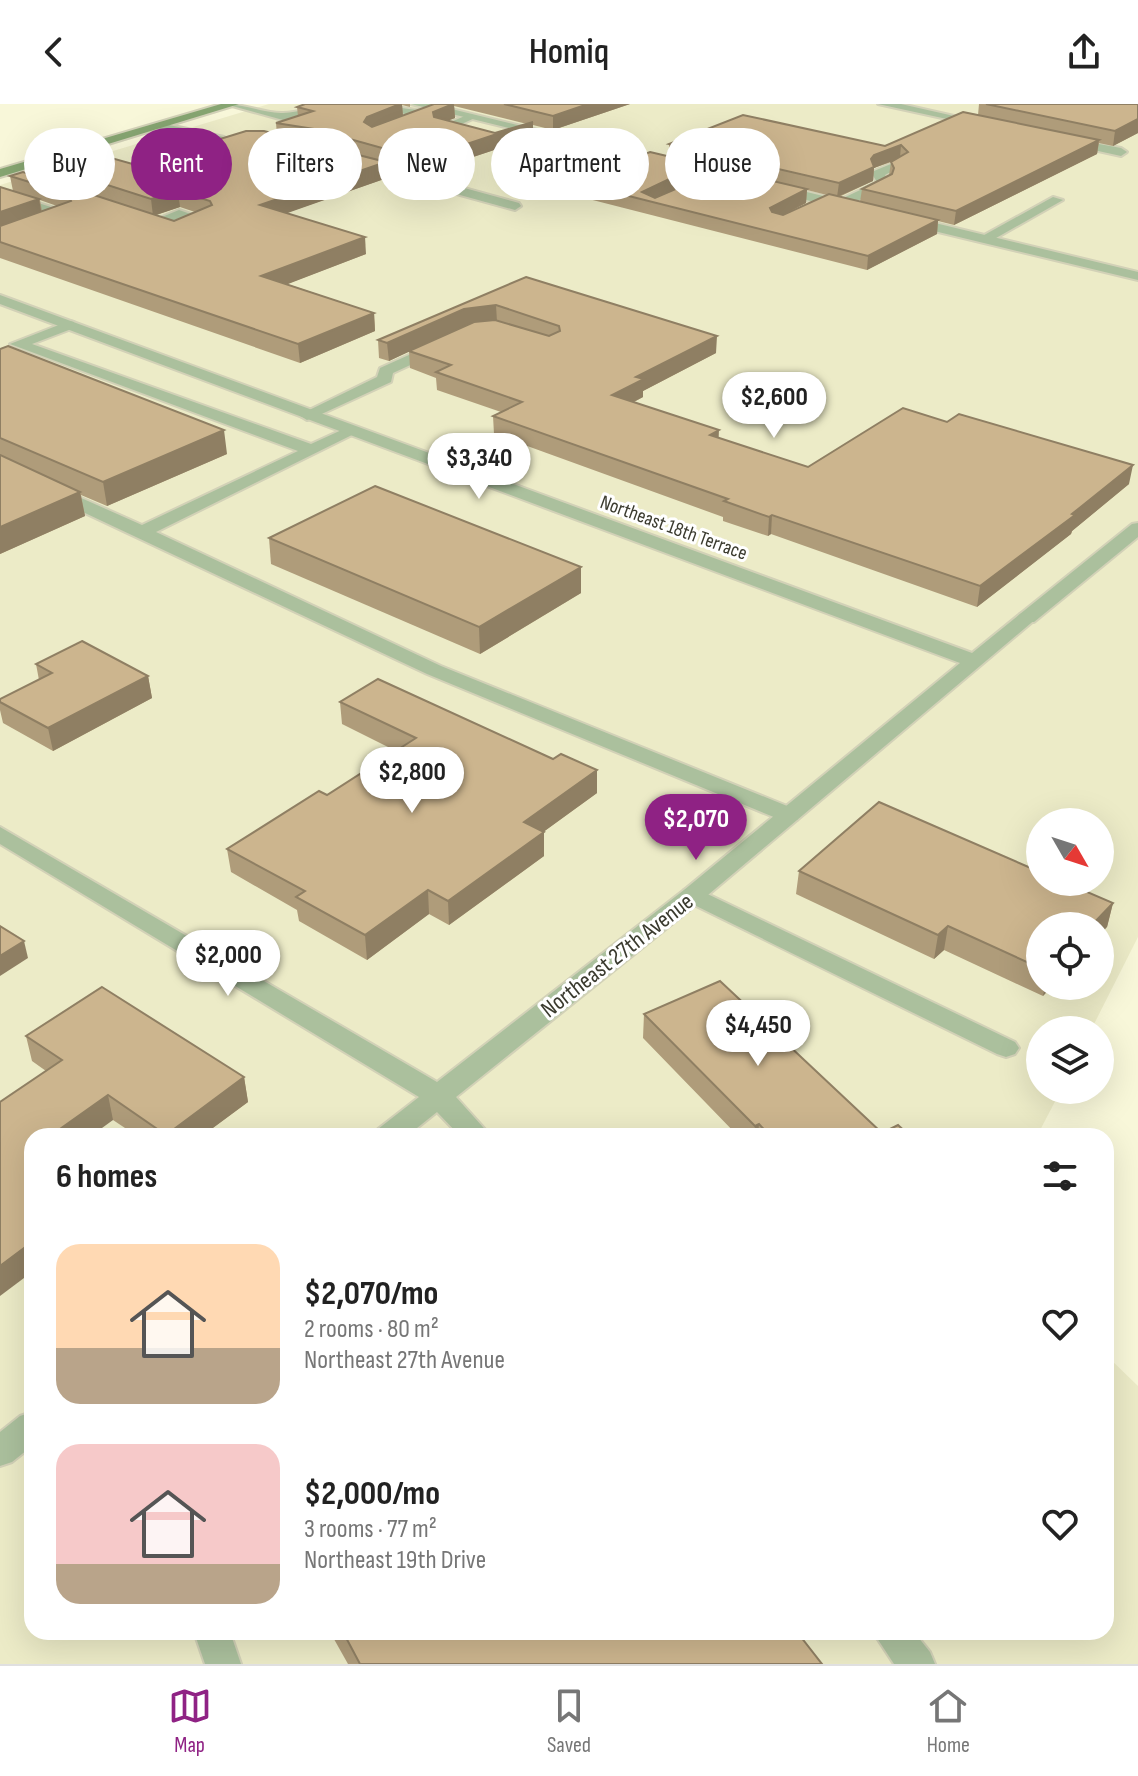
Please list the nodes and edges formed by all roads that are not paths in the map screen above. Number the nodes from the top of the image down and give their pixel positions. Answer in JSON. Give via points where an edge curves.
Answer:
{"nodes":[{"id":1,"x":232,"y":104,"type":"edge"},
{"id":2,"x":329,"y":104,"type":"edge"},
{"id":3,"x":373,"y":104,"type":"edge"},
{"id":4,"x":884,"y":104,"type":"edge"},
{"id":5,"x":421,"y":110,"type":"edge"},
{"id":6,"x":471,"y":117,"type":"junction"},
{"id":7,"x":987,"y":125,"type":"edge"},
{"id":8,"x":160,"y":126,"type":"junction"},
{"id":9,"x":400,"y":127,"type":"edge"},
{"id":10,"x":169,"y":128,"type":"edge"},
{"id":11,"x":444,"y":128,"type":"edge"},
{"id":12,"x":514,"y":128,"type":"edge"},
{"id":13,"x":1047,"y":137,"type":"edge"},
{"id":14,"x":232,"y":140,"type":"edge"},
{"id":15,"x":235,"y":140,"type":"edge"},
{"id":16,"x":1121,"y":152,"type":"edge"},
{"id":17,"x":362,"y":164,"type":"edge"},
{"id":18,"x":898,"y":165,"type":"edge"},
{"id":19,"x":0,"y":172,"type":"edge"},
{"id":20,"x":19,"y":178,"type":"edge"},
{"id":21,"x":780,"y":190,"type":"edge"},
{"id":22,"x":0,"y":195,"type":"edge"},
{"id":23,"x":1057,"y":200,"type":"dead end"},
{"id":24,"x":825,"y":201,"type":"junction"},
{"id":25,"x":841,"y":204,"type":"junction"},
{"id":26,"x":515,"y":206,"type":"dead end"},
{"id":27,"x":863,"y":209,"type":"edge"},
{"id":28,"x":801,"y":212,"type":"edge"},
{"id":29,"x":893,"y":217,"type":"edge"},
{"id":30,"x":138,"y":218,"type":"edge"},
{"id":31,"x":153,"y":223,"type":"edge"},
{"id":32,"x":0,"y":237,"type":"edge"},
{"id":33,"x":984,"y":239,"type":"junction"},
{"id":34,"x":1138,"y":276,"type":"edge"},
{"id":35,"x":0,"y":299,"type":"edge"},
{"id":36,"x":69,"y":325,"type":"junction"},
{"id":37,"x":457,"y":339,"type":"edge"},
{"id":38,"x":18,"y":344,"type":"junction"},
{"id":39,"x":0,"y":351,"type":"edge"},
{"id":40,"x":307,"y":415,"type":"junction"},
{"id":41,"x":352,"y":431,"type":"junction"},
{"id":42,"x":312,"y":450,"type":"junction"},
{"id":43,"x":0,"y":467,"type":"edge"},
{"id":44,"x":1138,"y":528,"type":"edge"},
{"id":45,"x":142,"y":532,"type":"junction"},
{"id":46,"x":974,"y":661,"type":"junction"},
{"id":47,"x":789,"y":815,"type":"junction"},
{"id":48,"x":0,"y":834,"type":"edge"},
{"id":49,"x":693,"y":895,"type":"junction"},
{"id":50,"x":1006,"y":1048,"type":"dead end"},
{"id":51,"x":439,"y":1096,"type":"junction"},
{"id":52,"x":398,"y":1128,"type":"edge"},
{"id":53,"x":469,"y":1128,"type":"edge"},
{"id":54,"x":24,"y":1432,"type":"edge"},
{"id":55,"x":0,"y":1452,"type":"edge"},
{"id":56,"x":215,"y":1640,"type":"edge"},
{"id":57,"x":898,"y":1640,"type":"edge"},
{"id":58,"x":223,"y":1664,"type":"edge"},
{"id":59,"x":917,"y":1664,"type":"edge"}],
"edges":[{"from":1,"to":2,"type":"street","via":[[283,117]]},
{"from":1,"to":8,"type":"main road"},
{"from":3,"to":5,"type":"street"},
{"from":4,"to":7,"type":"street"},
{"from":5,"to":6,"type":"street"},
{"from":5,"to":9,"type":"street"},
{"from":6,"to":11,"type":"street"},
{"from":6,"to":12,"type":"street"},
{"from":8,"to":10,"type":"street"},
{"from":8,"to":19,"type":"main road"},
{"from":13,"to":16,"type":"street"},
{"from":14,"to":15,"type":"street"},
{"from":17,"to":26,"type":"street"},
{"from":18,"to":25,"type":"street","via":[[878,174],[884,183]]},
{"from":19,"to":20,"type":"street"},
{"from":21,"to":24,"type":"street"},
{"from":22,"to":32,"type":"street","via":[[65,216]]},
{"from":23,"to":33,"type":"street"},
{"from":24,"to":25,"type":"street"},
{"from":24,"to":28,"type":"street"},
{"from":25,"to":27,"type":"street"},
{"from":29,"to":33,"type":"street"},
{"from":30,"to":31,"type":"street"},
{"from":33,"to":34,"type":"street"},
{"from":35,"to":36,"type":"street","name":"Northeast 18th Terrace"},
{"from":36,"to":38,"type":"street"},
{"from":36,"to":40,"type":"street","name":"Northeast 18th Terrace"},
{"from":37,"to":40,"type":"street"},
{"from":38,"to":39,"type":"street"},
{"from":38,"to":42,"type":"street"},
{"from":40,"to":41,"type":"street","name":"Northeast 18th Terrace"},
{"from":41,"to":42,"type":"street"},
{"from":41,"to":46,"type":"street","name":"Northeast 18th Terrace"},
{"from":42,"to":45,"type":"street"},
{"from":43,"to":45,"type":"street"},
{"from":44,"to":46,"type":"street","name":"Northeast 27th Avenue"},
{"from":45,"to":47,"type":"street","via":[[434,670]]},
{"from":46,"to":47,"type":"street","name":"Northeast 27th Avenue"},
{"from":47,"to":49,"type":"street","name":"Northeast 27th Avenue"},
{"from":48,"to":51,"type":"street"},
{"from":49,"to":50,"type":"street"},
{"from":49,"to":51,"type":"street","name":"Northeast 27th Avenue"},
{"from":51,"to":52,"type":"street","name":"Northeast 27th Avenue"},
{"from":51,"to":53,"type":"street"},
{"from":54,"to":55,"type":"street"},
{"from":56,"to":58,"type":"street"},
{"from":57,"to":59,"type":"street"}]}
